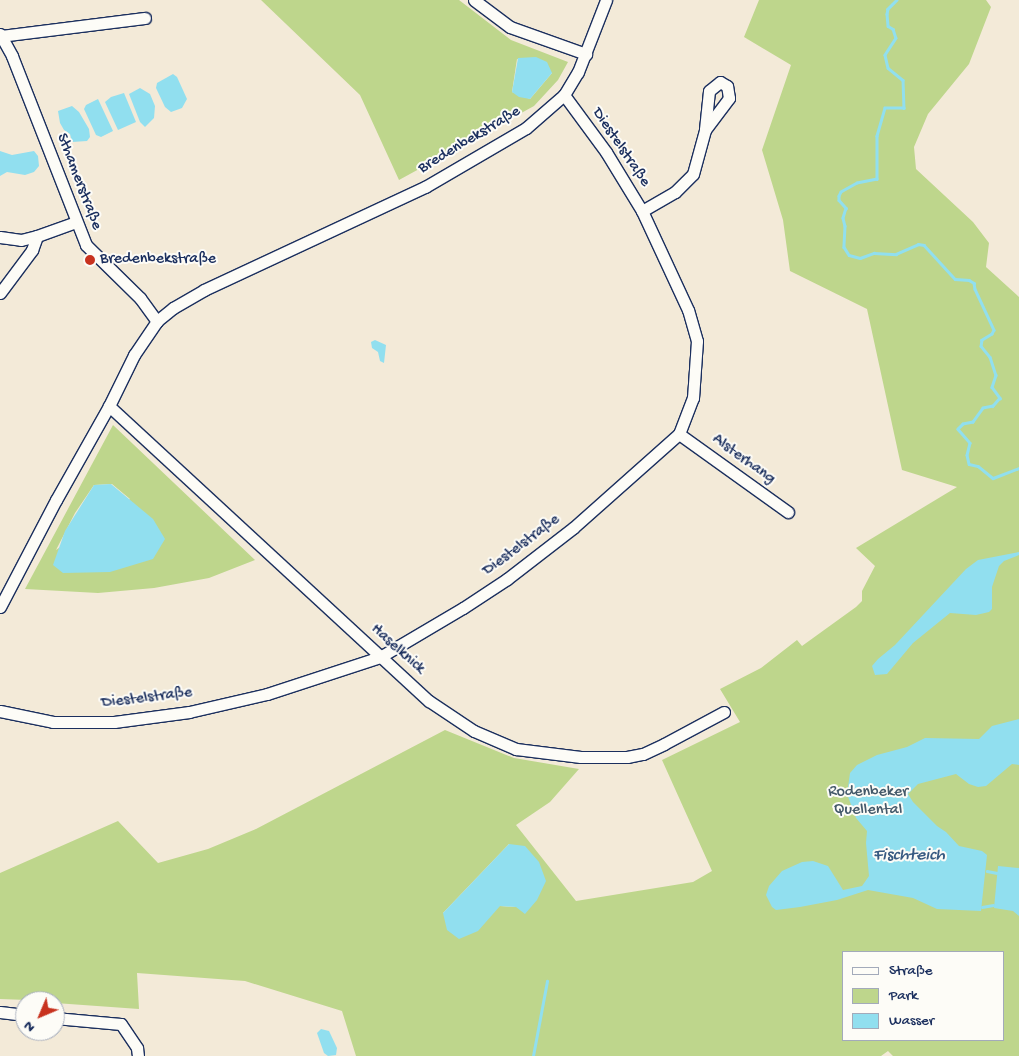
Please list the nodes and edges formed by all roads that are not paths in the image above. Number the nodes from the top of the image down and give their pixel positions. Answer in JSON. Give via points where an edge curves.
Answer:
{"nodes":[{"id":1,"x":474,"y":0,"type":"edge"},
{"id":2,"x":606,"y":0,"type":"edge"},
{"id":3,"x":145,"y":18,"type":"dead end"},
{"id":4,"x":0,"y":35,"type":"edge"},
{"id":5,"x":586,"y":54,"type":"junction"},
{"id":6,"x":564,"y":95,"type":"junction"},
{"id":7,"x":705,"y":130,"type":"dead end"},
{"id":8,"x":642,"y":211,"type":"junction"},
{"id":9,"x":76,"y":222,"type":"junction"},
{"id":10,"x":37,"y":236,"type":"junction"},
{"id":11,"x":0,"y":237,"type":"edge"},
{"id":12,"x":0,"y":293,"type":"edge"},
{"id":13,"x":157,"y":321,"type":"junction"},
{"id":14,"x":109,"y":406,"type":"junction"},
{"id":15,"x":679,"y":434,"type":"junction"},
{"id":16,"x":788,"y":512,"type":"dead end"},
{"id":17,"x":0,"y":607,"type":"edge"},
{"id":18,"x":380,"y":657,"type":"junction"},
{"id":19,"x":0,"y":711,"type":"edge"},
{"id":20,"x":724,"y":712,"type":"dead end"},
{"id":21,"x":0,"y":1012,"type":"edge"},
{"id":22,"x":15,"y":1013,"type":"edge"},
{"id":23,"x":65,"y":1019,"type":"edge"},
{"id":24,"x":138,"y":1056,"type":"edge"}],
"edges":[{"from":1,"to":5,"type":"street","via":[[510,27]]},
{"from":2,"to":5,"type":"street","name":"Bredenbekstraße"},
{"from":3,"to":4,"type":"street"},
{"from":4,"to":9,"type":"street","name":"Sthamerstraße","via":[[12,56]]},
{"from":5,"to":6,"type":"street","name":"Bredenbekstraße"},
{"from":6,"to":8,"type":"street","name":"Diestelstraße","via":[[606,152]]},
{"from":6,"to":13,"type":"street","name":"Bredenbekstraße","via":[[526,128],[425,187],[204,290],[172,308]]},
{"from":7,"to":8,"type":"street","via":[[693,174],[675,192]]},
{"from":8,"to":15,"type":"street","name":"Diestelstraße","via":[[688,310],[697,341],[693,398]]},
{"from":9,"to":10,"type":"street"},
{"from":9,"to":13,"type":"street","name":"Sthamerstraße","via":[[88,249],[140,298]]},
{"from":10,"to":11,"type":"street","via":[[21,240]]},
{"from":10,"to":12,"type":"street","via":[[32,250]]},
{"from":13,"to":14,"type":"street","name":"Bredenbekstraße","via":[[134,355]]},
{"from":14,"to":17,"type":"street","name":"Bredenbekstraße"},
{"from":14,"to":18,"type":"street","name":"Haselknick"},
{"from":15,"to":16,"type":"street","name":"Alsterhang"},
{"from":15,"to":18,"type":"street","name":"Diestelstraße","via":[[573,528],[507,579]]},
{"from":18,"to":19,"type":"street","name":"Diestelstraße","via":[[267,694],[189,712],[114,722],[52,722]]},
{"from":18,"to":20,"type":"street","name":"Haselknick","via":[[429,701],[474,731],[516,749],[581,757],[627,757],[643,754]]},
{"from":21,"to":22,"type":"street"},
{"from":23,"to":24,"type":"street","via":[[120,1024],[137,1048]]}]}
